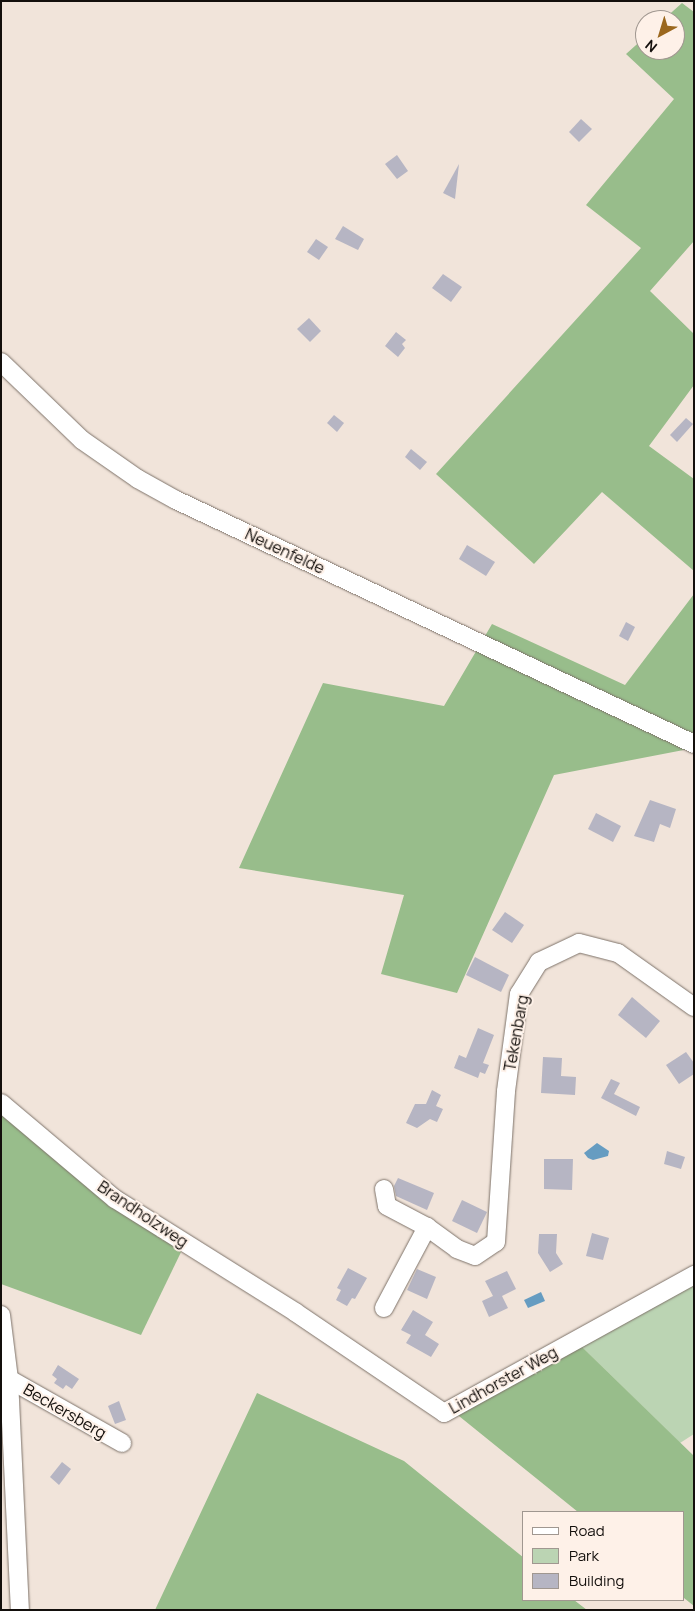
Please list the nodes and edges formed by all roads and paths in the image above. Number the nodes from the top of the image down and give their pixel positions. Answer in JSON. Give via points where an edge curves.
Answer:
{"nodes":[{"id":1,"x":1,"y":362,"type":"edge"},
{"id":2,"x":694,"y":744,"type":"edge"},
{"id":3,"x":694,"y":1007,"type":"edge"},
{"id":4,"x":1,"y":1102,"type":"edge"},
{"id":5,"x":384,"y":1189,"type":"dead end"},
{"id":6,"x":427,"y":1227,"type":"junction"},
{"id":7,"x":694,"y":1276,"type":"edge"},
{"id":8,"x":384,"y":1308,"type":"dead end"},
{"id":9,"x":295,"y":1312,"type":"joint"},
{"id":10,"x":1,"y":1315,"type":"edge"},
{"id":11,"x":9,"y":1379,"type":"junction"},
{"id":12,"x":122,"y":1443,"type":"dead end"},
{"id":13,"x":20,"y":1610,"type":"edge"}],
"edges":[{"from":1,"to":2,"type":"street","name":"Neuenfelde","via":[[82,440],[138,480]]},
{"from":3,"to":6,"type":"street","name":"Tekenbarg","via":[[618,953],[579,943],[539,962],[519,994],[506,1091],[496,1242],[475,1256],[457,1249]]},
{"from":4,"to":9,"type":"street","name":"Brandholzweg","via":[[115,1199]]},
{"from":5,"to":6,"type":"street","via":[[387,1206]]},
{"from":6,"to":8,"type":"street"},
{"from":7,"to":9,"type":"street","name":"Lindhorster Weg","via":[[444,1413]]},
{"from":10,"to":11,"type":"street","name":"Beckersberg"},
{"from":11,"to":12,"type":"street","name":"Beckersberg"},
{"from":11,"to":13,"type":"street","name":"Beckersberg"}]}
